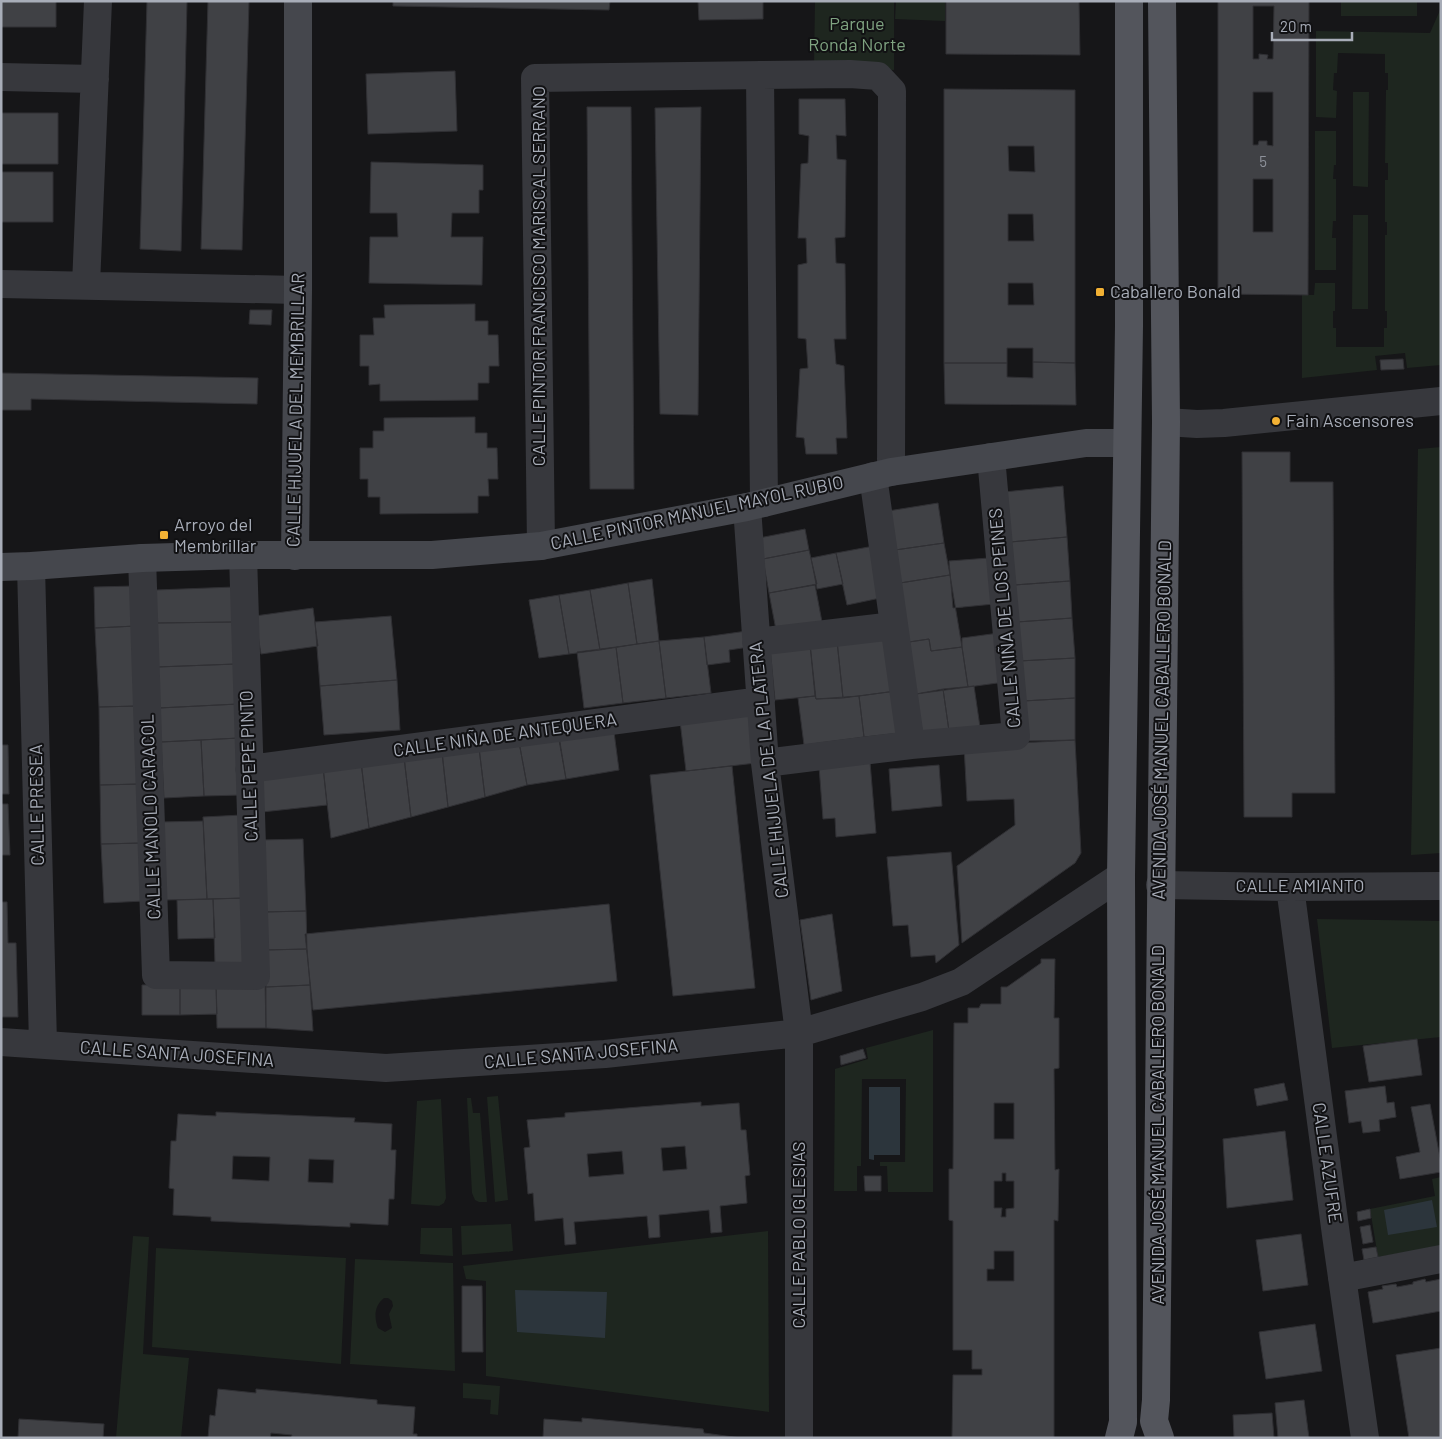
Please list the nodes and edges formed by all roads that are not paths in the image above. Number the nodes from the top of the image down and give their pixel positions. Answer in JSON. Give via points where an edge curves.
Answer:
{"nodes":[{"id":1,"x":98,"y":1,"type":"edge"},
{"id":2,"x":298,"y":1,"type":"edge"},
{"id":3,"x":1129,"y":1,"type":"edge"},
{"id":4,"x":1162,"y":1,"type":"edge"},
{"id":5,"x":760,"y":75,"type":"junction"},
{"id":6,"x":1,"y":77,"type":"edge"},
{"id":7,"x":95,"y":79,"type":"junction"},
{"id":8,"x":1,"y":284,"type":"edge"},
{"id":9,"x":86,"y":285,"type":"junction"},
{"id":10,"x":298,"y":290,"type":"junction"},
{"id":11,"x":1441,"y":401,"type":"edge"},
{"id":12,"x":1166,"y":422,"type":"junction"},
{"id":13,"x":1127,"y":443,"type":"junction"},
{"id":14,"x":991,"y":457,"type":"junction"},
{"id":15,"x":882,"y":474,"type":"junction"},
{"id":16,"x":756,"y":505,"type":"junction"},
{"id":17,"x":541,"y":546,"type":"junction"},
{"id":18,"x":242,"y":555,"type":"junction"},
{"id":19,"x":295,"y":556,"type":"junction"},
{"id":20,"x":142,"y":558,"type":"junction"},
{"id":21,"x":31,"y":566,"type":"junction"},
{"id":22,"x":1,"y":567,"type":"edge"},
{"id":23,"x":894,"y":626,"type":"junction"},
{"id":24,"x":756,"y":642,"type":"junction"},
{"id":25,"x":761,"y":701,"type":"junction"},
{"id":26,"x":911,"y":745,"type":"junction"},
{"id":27,"x":765,"y":763,"type":"junction"},
{"id":28,"x":249,"y":769,"type":"junction"},
{"id":29,"x":1121,"y":876,"type":"junction"},
{"id":30,"x":1160,"y":885,"type":"junction"},
{"id":31,"x":1441,"y":886,"type":"edge"},
{"id":32,"x":1290,"y":887,"type":"junction"},
{"id":33,"x":256,"y":976,"type":"joint"},
{"id":34,"x":798,"y":1033,"type":"junction"},
{"id":35,"x":1,"y":1042,"type":"edge"},
{"id":36,"x":42,"y":1044,"type":"junction"},
{"id":37,"x":1441,"y":1259,"type":"edge"},
{"id":38,"x":1342,"y":1278,"type":"junction"},
{"id":39,"x":799,"y":1438,"type":"edge"},
{"id":40,"x":1119,"y":1438,"type":"edge"},
{"id":41,"x":1160,"y":1438,"type":"edge"},
{"id":42,"x":1365,"y":1438,"type":"edge"}],
"edges":[{"from":1,"to":7,"type":"street"},
{"from":2,"to":10,"type":"street","name":"CALLE HIJUELA DEL MEMBRILLAR"},
{"from":3,"to":13,"type":"main road","name":"AVENIDA JOSÉ MANUEL CABALLERO BONALD"},
{"from":4,"to":12,"type":"main road","name":"AVENIDA JOSÉ MANUEL CABALLERO BONALD"},
{"from":5,"to":15,"type":"street","name":"CALLE PINTOR FRANCISCO MARISCAL SERRANO","via":[[878,76],[892,91]]},
{"from":5,"to":16,"type":"street"},
{"from":5,"to":17,"type":"street","name":"CALLE PINTOR FRANCISCO MARISCAL SERRANO","via":[[535,78]]},
{"from":6,"to":7,"type":"street"},
{"from":7,"to":9,"type":"street"},
{"from":8,"to":9,"type":"street"},
{"from":9,"to":10,"type":"street"},
{"from":10,"to":19,"type":"street","name":"CALLE HIJUELA DEL MEMBRILLAR"},
{"from":11,"to":12,"type":"street","via":[[1224,423]]},
{"from":12,"to":30,"type":"main road","name":"AVENIDA JOSÉ MANUEL CABALLERO BONALD"},
{"from":13,"to":14,"type":"street","name":"CALLE PINTOR MANUEL MAYOL RUBIO","via":[[1086,443]]},
{"from":13,"to":29,"type":"main road","name":"AVENIDA JOSÉ MANUEL CABALLERO BONALD"},
{"from":14,"to":15,"type":"street","name":"CALLE PINTOR MANUEL MAYOL RUBIO"},
{"from":14,"to":26,"type":"street","name":"CALLE NIÑA DE LOS PEINES","via":[[1016,736]]},
{"from":15,"to":16,"type":"street","name":"CALLE PINTOR MANUEL MAYOL RUBIO"},
{"from":15,"to":23,"type":"street","name":"CALLE PINTOR FRANCISCO MARISCAL SERRANO"},
{"from":16,"to":17,"type":"street","name":"CALLE PINTOR MANUEL MAYOL RUBIO"},
{"from":16,"to":24,"type":"street","name":"CALLE HIJUELA DE LA PLATERA"},
{"from":17,"to":19,"type":"street","name":"CALLE PINTOR MANUEL MAYOL RUBIO","via":[[432,555]]},
{"from":18,"to":19,"type":"street","name":"CALLE HIJUELA DEL MEMBRILLAR"},
{"from":18,"to":20,"type":"street","name":"CALLE HIJUELA DEL MEMBRILLAR"},
{"from":18,"to":28,"type":"street","name":"CALLE PEPE PINTO"},
{"from":20,"to":21,"type":"street","name":"CALLE HIJUELA DEL MEMBRILLAR"},
{"from":20,"to":33,"type":"street","name":"CALLE MANOLO CARACOL","via":[[156,976]]},
{"from":21,"to":22,"type":"street","name":"CALLE HIJUELA DEL MEMBRILLAR"},
{"from":21,"to":36,"type":"street","name":"CALLE PRESEA"},
{"from":23,"to":24,"type":"street"},
{"from":23,"to":26,"type":"street","name":"CALLE PINTOR FRANCISCO MARISCAL SERRANO"},
{"from":24,"to":25,"type":"street","name":"CALLE HIJUELA DE LA PLATERA"},
{"from":25,"to":27,"type":"street","name":"CALLE HIJUELA DE LA PLATERA"},
{"from":25,"to":28,"type":"street","name":"CALLE NIÑA DE ANTEQUERA"},
{"from":26,"to":27,"type":"street","name":"CALLE NIÑA DE LOS PEINES"},
{"from":27,"to":34,"type":"street","name":"CALLE HIJUELA DE LA PLATERA"},
{"from":28,"to":33,"type":"street","name":"CALLE PEPE PINTO"},
{"from":29,"to":34,"type":"street","name":"CALLE SANTA JOSEFINA","via":[[962,982]]},
{"from":29,"to":40,"type":"main road","name":"AVENIDA JOSÉ MANUEL CABALLERO BONALD","via":[[1123,1422]]},
{"from":30,"to":32,"type":"street","name":"CALLE AMIANTO"},
{"from":30,"to":41,"type":"main road","name":"AVENIDA JOSÉ MANUEL CABALLERO BONALD","via":[[1154,1421]]},
{"from":31,"to":32,"type":"street","name":"CALLE AMIANTO"},
{"from":32,"to":38,"type":"street","name":"CALLE AZUFRE"},
{"from":34,"to":36,"type":"street","name":"CALLE SANTA JOSEFINA","via":[[605,1054],[386,1068]]},
{"from":34,"to":39,"type":"street","name":"CALLE PABLO IGLESIAS"},
{"from":35,"to":36,"type":"street","name":"CALLE SANTA JOSEFINA"},
{"from":37,"to":38,"type":"street"},
{"from":38,"to":42,"type":"street","name":"CALLE AZUFRE"}]}
